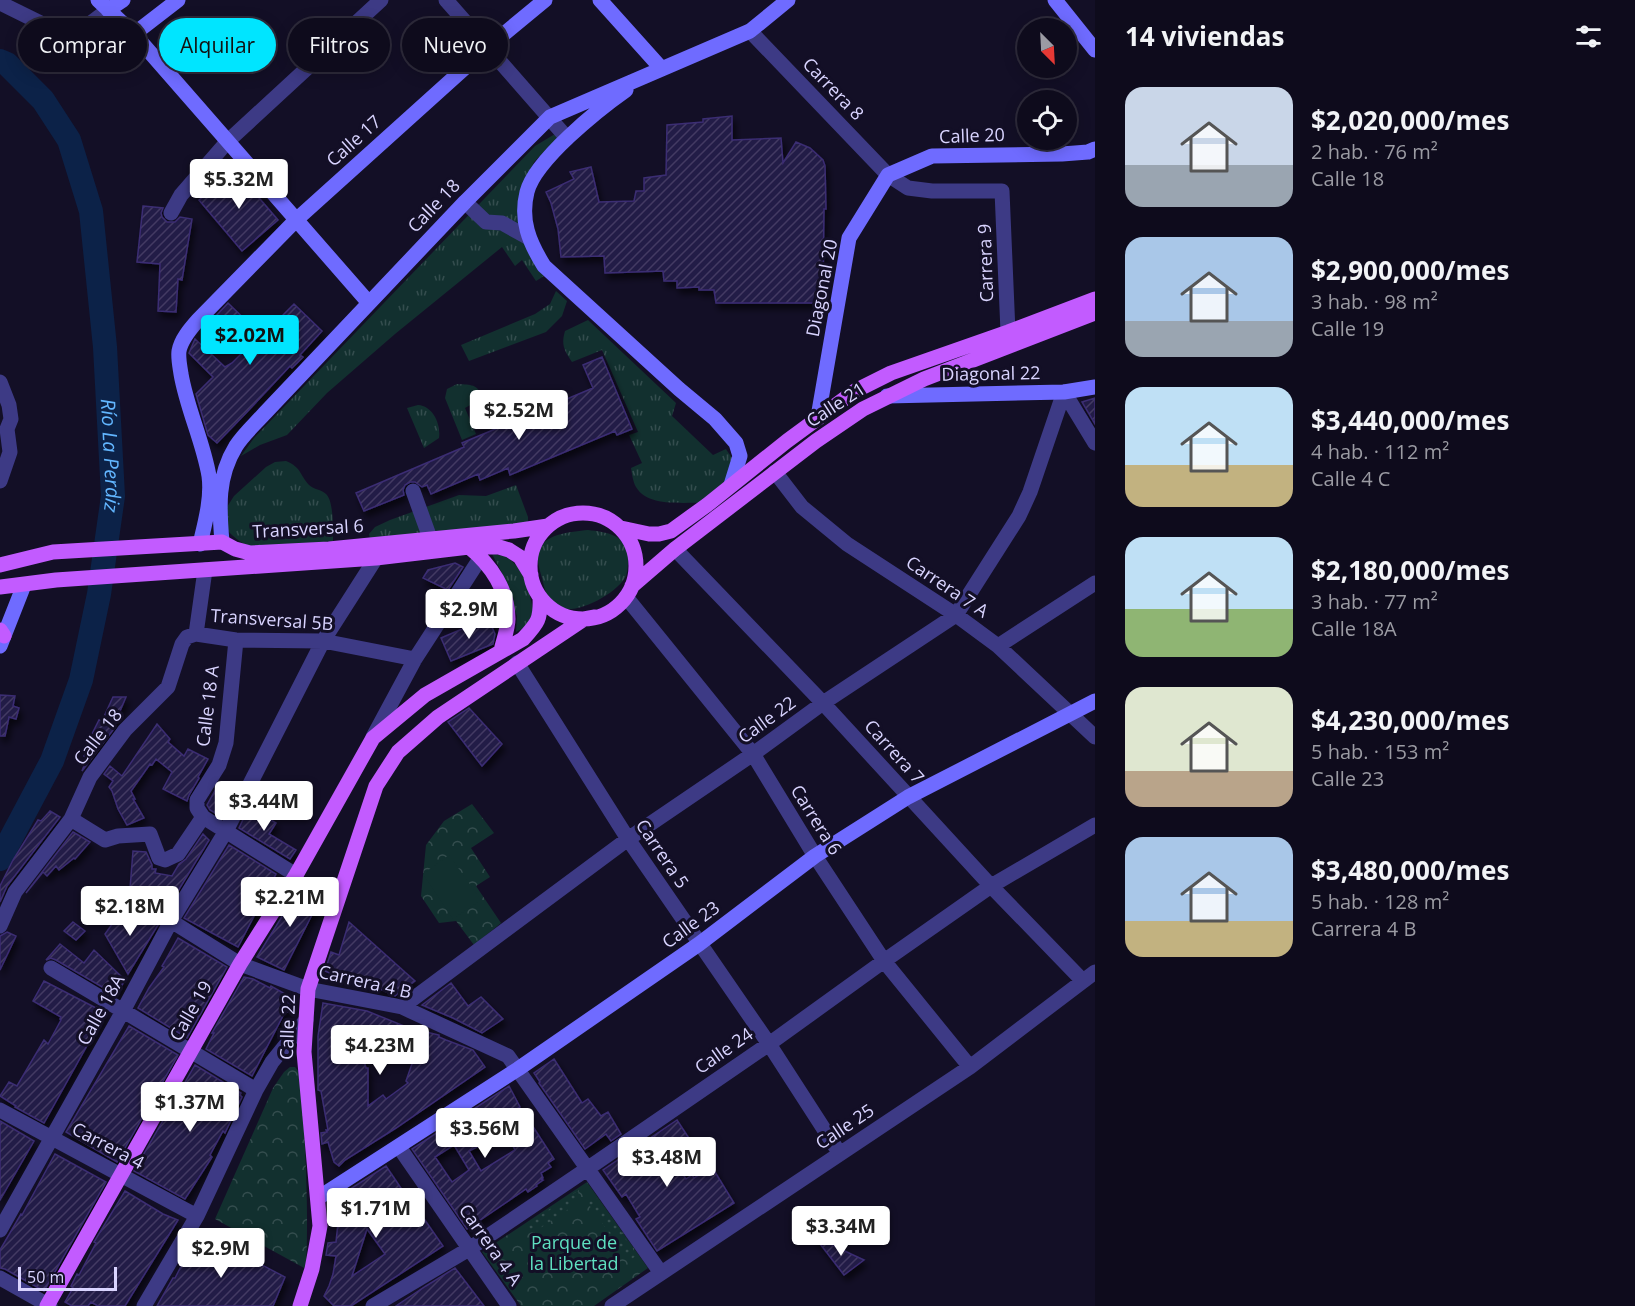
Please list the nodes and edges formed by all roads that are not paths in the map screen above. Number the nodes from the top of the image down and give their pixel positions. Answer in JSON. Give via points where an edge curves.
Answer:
{"nodes":[{"id":1,"x":123,"y":0,"type":"edge"},
{"id":2,"x":178,"y":0,"type":"edge"},
{"id":3,"x":381,"y":0,"type":"edge"},
{"id":4,"x":446,"y":0,"type":"edge"},
{"id":5,"x":545,"y":0,"type":"edge"},
{"id":6,"x":600,"y":0,"type":"edge"},
{"id":7,"x":788,"y":0,"type":"edge"},
{"id":8,"x":1055,"y":0,"type":"edge"},
{"id":9,"x":0,"y":3,"type":"edge"},
{"id":10,"x":103,"y":5,"type":"edge"},
{"id":11,"x":117,"y":18,"type":"edge"},
{"id":12,"x":462,"y":18,"type":"edge"},
{"id":13,"x":147,"y":24,"type":"edge"},
{"id":14,"x":508,"y":31,"type":"edge"},
{"id":15,"x":750,"y":31,"type":"junction"},
{"id":16,"x":147,"y":49,"type":"edge"},
{"id":17,"x":1095,"y":50,"type":"edge"},
{"id":18,"x":508,"y":70,"type":"edge"},
{"id":19,"x":656,"y":71,"type":"junction"},
{"id":20,"x":460,"y":72,"type":"edge"},
{"id":21,"x":550,"y":117,"type":"junction"},
{"id":22,"x":567,"y":138,"type":"junction"},
{"id":23,"x":227,"y":142,"type":"junction"},
{"id":24,"x":1095,"y":149,"type":"edge"},
{"id":25,"x":888,"y":175,"type":"junction"},
{"id":26,"x":1002,"y":191,"type":"joint"},
{"id":27,"x":465,"y":202,"type":"junction"},
{"id":28,"x":171,"y":213,"type":"dead end"},
{"id":29,"x":296,"y":220,"type":"junction"},
{"id":30,"x":529,"y":238,"type":"junction"},
{"id":31,"x":1095,"y":299,"type":"edge"},
{"id":32,"x":369,"y":303,"type":"junction"},
{"id":33,"x":1095,"y":313,"type":"edge"},
{"id":34,"x":1008,"y":332,"type":"junction"},
{"id":35,"x":0,"y":382,"type":"edge"},
{"id":36,"x":1095,"y":387,"type":"edge"},
{"id":37,"x":1064,"y":392,"type":"junction"},
{"id":38,"x":887,"y":396,"type":"junction"},
{"id":39,"x":818,"y":417,"type":"junction"},
{"id":40,"x":3,"y":430,"type":"edge"},
{"id":41,"x":1095,"y":443,"type":"edge"},
{"id":42,"x":775,"y":472,"type":"junction"},
{"id":43,"x":0,"y":481,"type":"edge"},
{"id":44,"x":731,"y":485,"type":"junction"},
{"id":45,"x":413,"y":491,"type":"dead end"},
{"id":46,"x":548,"y":526,"type":"junction"},
{"id":47,"x":621,"y":528,"type":"junction"},
{"id":48,"x":430,"y":538,"type":"junction"},
{"id":49,"x":222,"y":542,"type":"junction"},
{"id":50,"x":200,"y":544,"type":"junction"},
{"id":51,"x":675,"y":549,"type":"junction"},
{"id":52,"x":475,"y":552,"type":"junction"},
{"id":53,"x":376,"y":558,"type":"junction"},
{"id":54,"x":0,"y":566,"type":"edge"},
{"id":55,"x":205,"y":570,"type":"junction"},
{"id":56,"x":531,"y":575,"type":"junction"},
{"id":57,"x":1095,"y":583,"type":"edge"},
{"id":58,"x":24,"y":585,"type":"junction"},
{"id":59,"x":0,"y":587,"type":"edge"},
{"id":60,"x":629,"y":592,"type":"junction"},
{"id":61,"x":540,"y":597,"type":"junction"},
{"id":62,"x":956,"y":615,"type":"junction"},
{"id":63,"x":596,"y":617,"type":"junction"},
{"id":64,"x":196,"y":634,"type":"junction"},
{"id":65,"x":1,"y":637,"type":"edge"},
{"id":66,"x":236,"y":640,"type":"junction"},
{"id":67,"x":324,"y":641,"type":"junction"},
{"id":68,"x":998,"y":646,"type":"junction"},
{"id":69,"x":501,"y":651,"type":"junction"},
{"id":70,"x":416,"y":659,"type":"junction"},
{"id":71,"x":517,"y":663,"type":"junction"},
{"id":72,"x":1095,"y":701,"type":"edge"},
{"id":73,"x":823,"y":703,"type":"junction"},
{"id":74,"x":1070,"y":715,"type":"junction"},
{"id":75,"x":1095,"y":737,"type":"edge"},
{"id":76,"x":373,"y":738,"type":"junction"},
{"id":77,"x":753,"y":754,"type":"junction"},
{"id":78,"x":908,"y":797,"type":"junction"},
{"id":79,"x":200,"y":812,"type":"junction"},
{"id":80,"x":71,"y":819,"type":"junction"},
{"id":81,"x":1095,"y":825,"type":"edge"},
{"id":82,"x":226,"y":831,"type":"junction"},
{"id":83,"x":628,"y":839,"type":"junction"},
{"id":84,"x":815,"y":856,"type":"junction"},
{"id":85,"x":296,"y":875,"type":"junction"},
{"id":86,"x":991,"y":886,"type":"junction"},
{"id":87,"x":171,"y":921,"type":"junction"},
{"id":88,"x":0,"y":926,"type":"edge"},
{"id":89,"x":699,"y":944,"type":"junction"},
{"id":90,"x":884,"y":961,"type":"junction"},
{"id":91,"x":240,"y":964,"type":"junction"},
{"id":92,"x":51,"y":969,"type":"dead end"},
{"id":93,"x":1089,"y":977,"type":"edge"},
{"id":94,"x":308,"y":989,"type":"junction"},
{"id":95,"x":402,"y":1007,"type":"junction"},
{"id":96,"x":123,"y":1011,"type":"junction"},
{"id":97,"x":306,"y":1020,"type":"junction"},
{"id":98,"x":769,"y":1044,"type":"junction"},
{"id":99,"x":191,"y":1051,"type":"junction"},
{"id":100,"x":970,"y":1067,"type":"junction"},
{"id":101,"x":518,"y":1070,"type":"junction"},
{"id":102,"x":256,"y":1090,"type":"junction"},
{"id":103,"x":0,"y":1110,"type":"edge"},
{"id":104,"x":51,"y":1137,"type":"junction"},
{"id":105,"x":399,"y":1147,"type":"junction"},
{"id":106,"x":840,"y":1154,"type":"junction"},
{"id":107,"x":587,"y":1169,"type":"junction"},
{"id":108,"x":121,"y":1175,"type":"junction"},
{"id":109,"x":318,"y":1198,"type":"junction"},
{"id":110,"x":197,"y":1216,"type":"junction"},
{"id":111,"x":0,"y":1230,"type":"edge"},
{"id":112,"x":469,"y":1249,"type":"junction"},
{"id":113,"x":661,"y":1273,"type":"junction"},
{"id":114,"x":0,"y":1278,"type":"edge"},
{"id":115,"x":48,"y":1306,"type":"edge"},
{"id":116,"x":144,"y":1306,"type":"edge"},
{"id":117,"x":300,"y":1306,"type":"edge"},
{"id":118,"x":373,"y":1306,"type":"edge"},
{"id":119,"x":509,"y":1306,"type":"edge"},
{"id":120,"x":612,"y":1306,"type":"edge"}],
"edges":[{"from":1,"to":10,"type":"main road"},
{"from":2,"to":13,"type":"main road"},
{"from":3,"to":23,"type":"street"},
{"from":4,"to":12,"type":"street"},
{"from":5,"to":14,"type":"main road","name":"Calle 17"},
{"from":6,"to":19,"type":"main road"},
{"from":7,"to":15,"type":"main road","name":"Calle 18"},
{"from":8,"to":17,"type":"main road"},
{"from":9,"to":10,"type":"street","via":[[71,38]]},
{"from":10,"to":11,"type":"main road"},
{"from":15,"to":19,"type":"main road","name":"Calle 18"},
{"from":15,"to":25,"type":"street","name":"Carrera 8"},
{"from":16,"to":23,"type":"main road"},
{"from":18,"to":21,"type":"street"},
{"from":19,"to":21,"type":"main road","name":"Calle 18"},
{"from":19,"to":22,"type":"main road","via":[[619,95]]},
{"from":20,"to":29,"type":"main road","name":"Calle 17"},
{"from":21,"to":22,"type":"street"},
{"from":21,"to":27,"type":"main road","name":"Calle 18"},
{"from":22,"to":30,"type":"main road","via":[[537,172],[528,190],[525,211]]},
{"from":23,"to":28,"type":"street","via":[[181,195]]},
{"from":23,"to":29,"type":"main road"},
{"from":24,"to":25,"type":"main road","name":"Calle 20","via":[[1062,154],[932,156]]},
{"from":25,"to":26,"type":"street","name":"Carrera 8","via":[[908,188]]},
{"from":25,"to":39,"type":"main road","name":"Diagonal 20","via":[[849,238]]},
{"from":26,"to":34,"type":"street","name":"Carrera 9"},
{"from":27,"to":30,"type":"street","via":[[486,222],[502,223]]},
{"from":27,"to":32,"type":"main road","name":"Calle 18"},
{"from":29,"to":32,"type":"main road"},
{"from":29,"to":50,"type":"main road","name":"Calle 17","via":[[198,320],[179,350],[183,383],[209,478]]},
{"from":30,"to":44,"type":"main road","via":[[544,266],[557,279],[715,419],[736,443],[740,456]]},
{"from":31,"to":34,"type":"main road","name":"Calle 21"},
{"from":32,"to":49,"type":"main road","name":"Calle 18","via":[[237,445],[225,469],[219,495]]},
{"from":33,"to":38,"type":"main road","name":"Calle 21"},
{"from":34,"to":39,"type":"main road","name":"Calle 21","via":[[891,372]]},
{"from":35,"to":40,"type":"street","via":[[10,419]]},
{"from":36,"to":37,"type":"main road","name":"Diagonal 22"},
{"from":37,"to":38,"type":"main road","name":"Diagonal 22"},
{"from":37,"to":41,"type":"street"},
{"from":37,"to":62,"type":"street","name":"Calle 22","via":[[1019,516]]},
{"from":38,"to":42,"type":"main road","name":"Calle 21"},
{"from":39,"to":44,"type":"main road","name":"Calle 21"},
{"from":40,"to":43,"type":"street","via":[[10,452]]},
{"from":42,"to":51,"type":"main road","name":"Calle 21"},
{"from":42,"to":62,"type":"street","name":"Carrera 7 A","via":[[802,507],[847,544]]},
{"from":44,"to":47,"type":"main road","name":"Calle 21","via":[[671,531],[649,534]]},
{"from":45,"to":48,"type":"street"},
{"from":46,"to":47,"type":"main road","name":"Calle 21","via":[[577,513],[608,519]]},
{"from":46,"to":48,"type":"main road","name":"Transversal 6"},
{"from":46,"to":56,"type":"main road","via":[[531,554]]},
{"from":47,"to":60,"type":"main road","via":[[635,556],[636,571]]},
{"from":48,"to":49,"type":"main road","name":"Transversal 6","via":[[250,553]]},
{"from":49,"to":50,"type":"main road","name":"Transversal 6"},
{"from":50,"to":54,"type":"main road","name":"Transversal 6","via":[[53,552]]},
{"from":51,"to":60,"type":"main road","name":"Calle 21"},
{"from":51,"to":73,"type":"street","name":"Carrera 7"},
{"from":52,"to":53,"type":"main road","name":"Transversal 6"},
{"from":52,"to":56,"type":"main road","name":"Transversal 6","via":[[499,547],[509,550],[520,556]]},
{"from":52,"to":69,"type":"main road","via":[[494,574],[506,597],[508,621]]},
{"from":52,"to":70,"type":"street","name":"Calle 19"},
{"from":53,"to":55,"type":"main road","name":"Transversal 6"},
{"from":53,"to":67,"type":"street","name":"Calle 18A"},
{"from":55,"to":58,"type":"main road","name":"Transversal 6"},
{"from":55,"to":64,"type":"street"},
{"from":56,"to":61,"type":"main road"},
{"from":57,"to":68,"type":"street"},
{"from":58,"to":59,"type":"main road","name":"Transversal 6"},
{"from":58,"to":65,"type":"main road"},
{"from":60,"to":63,"type":"main road","name":"Calle 21","via":[[612,609]]},
{"from":60,"to":77,"type":"street","name":"Carrera 6"},
{"from":61,"to":63,"type":"main road","via":[[565,615],[580,619]]},
{"from":61,"to":69,"type":"main road","name":"Calle 19","via":[[541,614],[534,627],[523,639]]},
{"from":62,"to":68,"type":"street","name":"Carrera 7 A"},
{"from":62,"to":73,"type":"street","name":"Calle 22"},
{"from":63,"to":71,"type":"main road","name":"Calle 22","via":[[584,619]]},
{"from":64,"to":66,"type":"street","name":"Transversal 5B"},
{"from":64,"to":80,"type":"street","name":"Calle 18","via":[[182,644],[168,687],[125,730],[90,777]]},
{"from":66,"to":67,"type":"street","name":"Transversal 5B"},
{"from":66,"to":79,"type":"street","name":"Calle 18 A","via":[[226,743],[219,765],[197,800]]},
{"from":67,"to":70,"type":"street","name":"Transversal 5B"},
{"from":67,"to":82,"type":"street","name":"Calle 18A"},
{"from":68,"to":74,"type":"street","name":"Carrera 7 A"},
{"from":69,"to":76,"type":"main road","name":"Calle 19","via":[[425,695]]},
{"from":70,"to":76,"type":"street","name":"Calle 19"},
{"from":71,"to":83,"type":"street","name":"Carrera 5"},
{"from":71,"to":94,"type":"main road","name":"Calle 22","via":[[438,717],[398,752],[376,786]]},
{"from":72,"to":74,"type":"main road","name":"Calle 23"},
{"from":73,"to":77,"type":"street","name":"Calle 22"},
{"from":73,"to":78,"type":"street","name":"Carrera 7"},
{"from":74,"to":75,"type":"street","name":"Carrera 7 A"},
{"from":74,"to":78,"type":"main road","name":"Calle 23"},
{"from":76,"to":85,"type":"main road","name":"Calle 19"},
{"from":77,"to":83,"type":"street","name":"Calle 22"},
{"from":77,"to":84,"type":"street","name":"Carrera 6"},
{"from":78,"to":84,"type":"main road","name":"Calle 23"},
{"from":78,"to":86,"type":"street","name":"Carrera 7"},
{"from":79,"to":80,"type":"street","name":"Calle 18 A","via":[[178,854],[165,860],[159,858],[150,834],[105,840]]},
{"from":79,"to":82,"type":"street"},
{"from":80,"to":88,"type":"street","name":"Calle 18","via":[[15,892]]},
{"from":81,"to":86,"type":"street","name":"Calle 24"},
{"from":82,"to":85,"type":"street"},
{"from":82,"to":87,"type":"street","name":"Calle 18A"},
{"from":83,"to":89,"type":"street","name":"Carrera 5"},
{"from":83,"to":95,"type":"street","name":"Calle 22"},
{"from":84,"to":89,"type":"main road","name":"Calle 23"},
{"from":84,"to":90,"type":"street","name":"Carrera 6"},
{"from":85,"to":91,"type":"main road","name":"Calle 19"},
{"from":86,"to":90,"type":"street","name":"Calle 24"},
{"from":86,"to":93,"type":"street","name":"Carrera 7"},
{"from":87,"to":91,"type":"street","name":"Carrera 4 B"},
{"from":87,"to":96,"type":"street","name":"Calle 18A"},
{"from":89,"to":98,"type":"street","name":"Carrera 5"},
{"from":89,"to":101,"type":"main road","name":"Calle 23"},
{"from":90,"to":98,"type":"street","name":"Calle 24"},
{"from":90,"to":100,"type":"street","name":"Carrera 6"},
{"from":91,"to":94,"type":"street","name":"Carrera 4 B"},
{"from":91,"to":99,"type":"main road","name":"Calle 19"},
{"from":92,"to":96,"type":"street"},
{"from":93,"to":100,"type":"street","name":"Calle 25"},
{"from":94,"to":95,"type":"street","name":"Carrera 4 B"},
{"from":94,"to":97,"type":"main road","name":"Calle 22"},
{"from":95,"to":101,"type":"street","name":"Carrera 4 B","via":[[508,1056]]},
{"from":96,"to":99,"type":"street"},
{"from":96,"to":104,"type":"street","name":"Calle 18A"},
{"from":97,"to":102,"type":"street","via":[[272,1062]]},
{"from":97,"to":109,"type":"main road","name":"Calle 22","via":[[304,1052]]},
{"from":98,"to":106,"type":"street","name":"Carrera 5"},
{"from":98,"to":107,"type":"street","name":"Calle 24"},
{"from":99,"to":102,"type":"street"},
{"from":99,"to":108,"type":"main road","name":"Calle 19"},
{"from":100,"to":106,"type":"street","name":"Calle 25"},
{"from":101,"to":105,"type":"main road","name":"Calle 23"},
{"from":101,"to":107,"type":"street","name":"Carrera 4 B"},
{"from":102,"to":110,"type":"street"},
{"from":103,"to":104,"type":"street","name":"Carrera 4"},
{"from":104,"to":108,"type":"street","name":"Carrera 4"},
{"from":104,"to":111,"type":"street","name":"Calle 18A"},
{"from":105,"to":109,"type":"main road","name":"Calle 23"},
{"from":105,"to":112,"type":"street","name":"Carrera 4 A"},
{"from":106,"to":113,"type":"street","name":"Calle 25"},
{"from":107,"to":112,"type":"street","name":"Calle 24"},
{"from":107,"to":113,"type":"street","name":"Carrera 4 B"},
{"from":108,"to":110,"type":"street","name":"Carrera 4"},
{"from":108,"to":115,"type":"main road","name":"Calle 19"},
{"from":109,"to":117,"type":"main road","name":"Calle 22","via":[[320,1226]]},
{"from":110,"to":116,"type":"street"},
{"from":112,"to":118,"type":"street","name":"Calle 24"},
{"from":112,"to":119,"type":"street","name":"Carrera 4 A"},
{"from":113,"to":120,"type":"street","name":"Calle 25"},
{"from":114,"to":115,"type":"street"}]}
